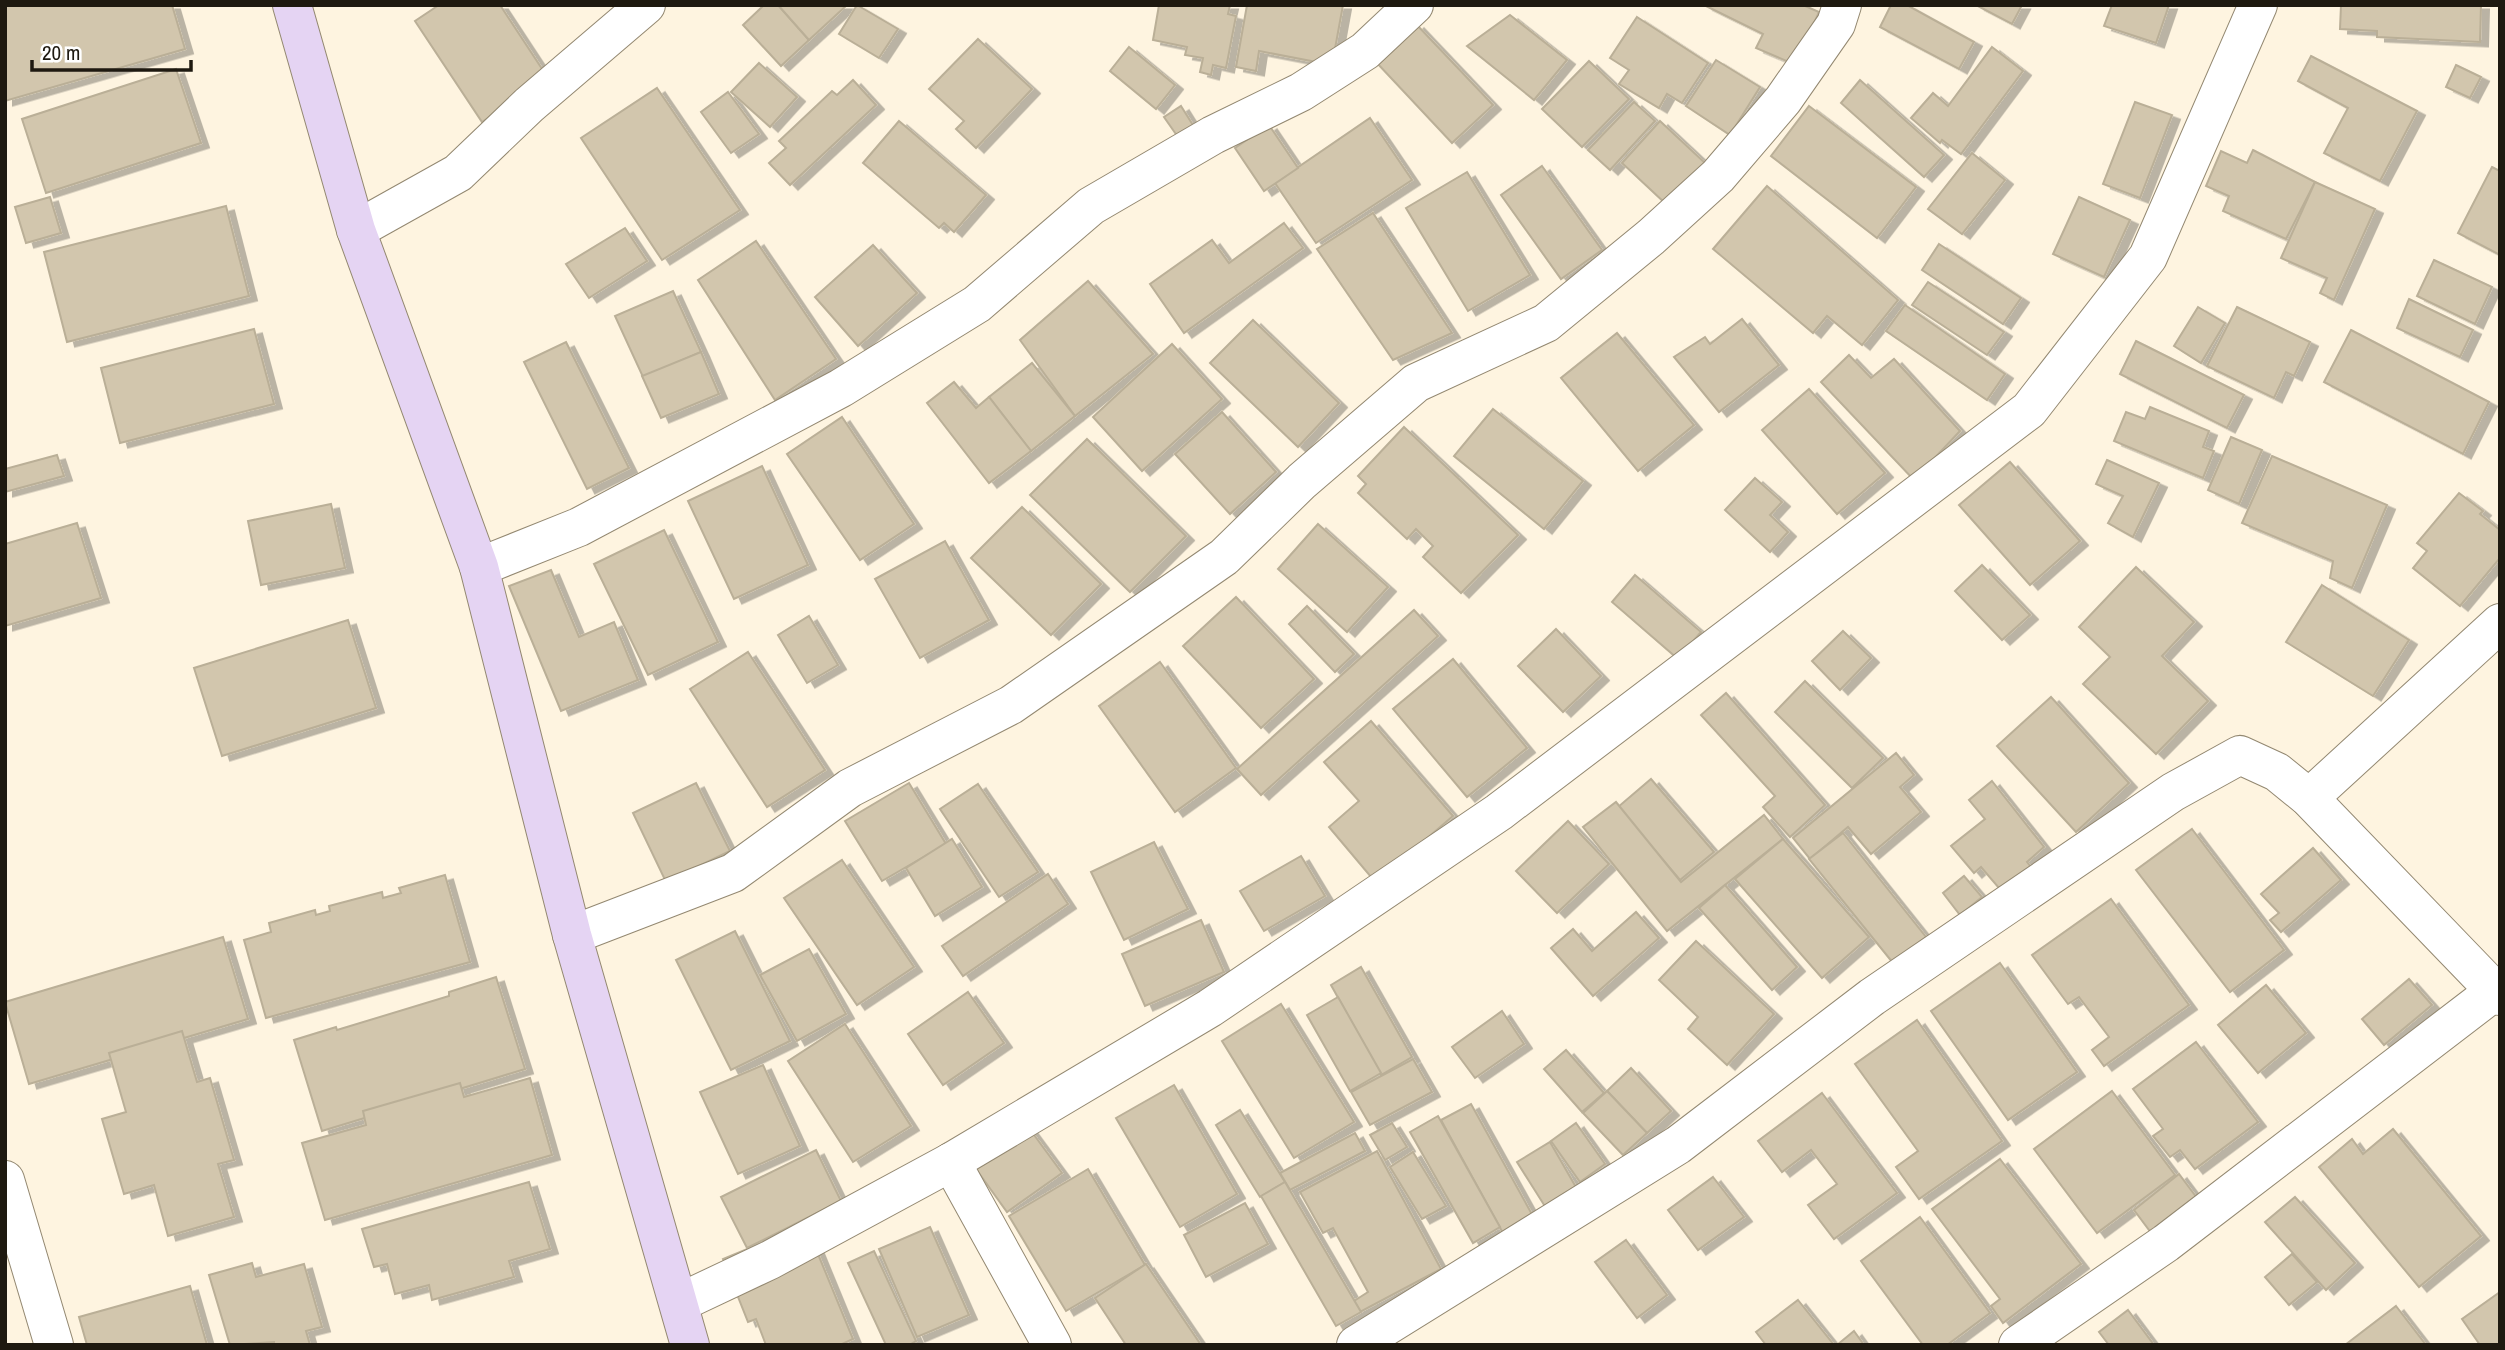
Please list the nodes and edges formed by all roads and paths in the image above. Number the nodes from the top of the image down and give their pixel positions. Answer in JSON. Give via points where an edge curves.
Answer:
{"nodes":[{"id":1,"x":292,"y":5,"type":"edge"},
{"id":2,"x":646,"y":5,"type":"edge"},
{"id":3,"x":1414,"y":5,"type":"edge"},
{"id":4,"x":1842,"y":5,"type":"edge"},
{"id":5,"x":2258,"y":5,"type":"edge"},
{"id":6,"x":356,"y":230,"type":"junction"},
{"id":7,"x":479,"y":566,"type":"junction"},
{"id":8,"x":2500,"y":623,"type":"edge"},
{"id":9,"x":2309,"y":798,"type":"junction"},
{"id":10,"x":572,"y":935,"type":"junction"},
{"id":11,"x":2497,"y":994,"type":"edge"},
{"id":12,"x":951,"y":1162,"type":"junction"},
{"id":13,"x":5,"y":1180,"type":"edge"},
{"id":14,"x":678,"y":1303,"type":"junction"},
{"id":15,"x":54,"y":1345,"type":"edge"},
{"id":16,"x":690,"y":1345,"type":"edge"},
{"id":17,"x":1052,"y":1345,"type":"edge"},
{"id":18,"x":1356,"y":1345,"type":"edge"},
{"id":19,"x":2018,"y":1345,"type":"edge"}],
"edges":[{"from":1,"to":6,"type":"street"},
{"from":2,"to":6,"type":"street","via":[[458,173]]},
{"from":3,"to":7,"type":"street","via":[[1365,51],[1301,92],[1213,135],[1091,206],[977,304],[841,388],[579,527]]},
{"from":4,"to":10,"type":"street","via":[[1836,24],[1783,100],[1718,176],[1546,323],[1416,383],[1302,481],[1224,557],[1011,705],[850,788],[733,873]]},
{"from":5,"to":12,"type":"street","via":[[2148,257],[2029,410],[1499,812],[1210,1009]]},
{"from":6,"to":7,"type":"street"},
{"from":7,"to":10,"type":"street"},
{"from":8,"to":9,"type":"street"},
{"from":9,"to":11,"type":"street"},
{"from":9,"to":18,"type":"street","via":[[2277,772],[2240,755],[2173,792],[1872,997],[1678,1145]]},
{"from":10,"to":14,"type":"street"},
{"from":11,"to":19,"type":"street","via":[[2166,1243]]},
{"from":12,"to":14,"type":"street","via":[[770,1260]]},
{"from":12,"to":17,"type":"street"},
{"from":13,"to":15,"type":"street"},
{"from":14,"to":16,"type":"street"}]}
